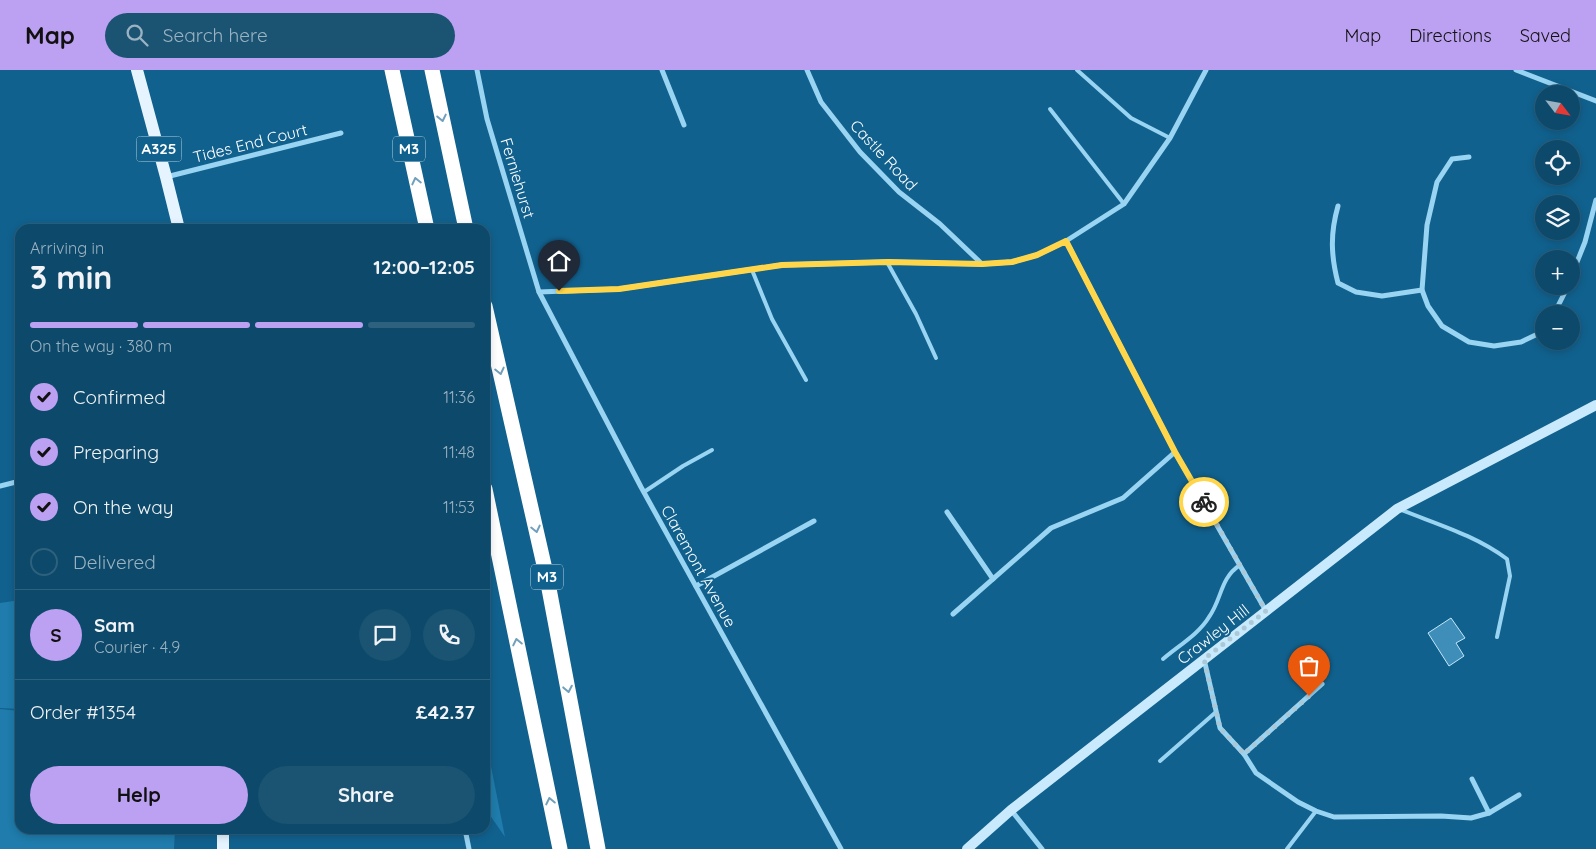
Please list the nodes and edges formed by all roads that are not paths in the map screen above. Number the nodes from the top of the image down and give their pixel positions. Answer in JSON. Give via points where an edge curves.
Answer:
{"nodes":[{"id":1,"x":137,"y":70,"type":"edge"},
{"id":2,"x":392,"y":70,"type":"edge"},
{"id":3,"x":432,"y":70,"type":"edge"},
{"id":4,"x":477,"y":70,"type":"edge"},
{"id":5,"x":662,"y":70,"type":"edge"},
{"id":6,"x":806,"y":70,"type":"edge"},
{"id":7,"x":1077,"y":70,"type":"edge"},
{"id":8,"x":1206,"y":70,"type":"edge"},
{"id":9,"x":1516,"y":70,"type":"edge"},
{"id":10,"x":1596,"y":101,"type":"edge"},
{"id":11,"x":1050,"y":109,"type":"dead end"},
{"id":12,"x":684,"y":125,"type":"dead end"},
{"id":13,"x":340,"y":133,"type":"dead end"},
{"id":14,"x":1170,"y":138,"type":"junction"},
{"id":15,"x":1469,"y":157,"type":"dead end"},
{"id":16,"x":166,"y":177,"type":"junction"},
{"id":17,"x":1596,"y":200,"type":"edge"},
{"id":18,"x":1124,"y":204,"type":"junction"},
{"id":19,"x":1338,"y":206,"type":"dead end"},
{"id":20,"x":178,"y":224,"type":"edge"},
{"id":21,"x":426,"y":224,"type":"edge"},
{"id":22,"x":465,"y":224,"type":"edge"},
{"id":23,"x":1066,"y":241,"type":"junction"},
{"id":24,"x":1580,"y":255,"type":"edge"},
{"id":25,"x":888,"y":262,"type":"junction"},
{"id":26,"x":982,"y":264,"type":"junction"},
{"id":27,"x":752,"y":270,"type":"junction"},
{"id":28,"x":1422,"y":290,"type":"junction"},
{"id":29,"x":539,"y":292,"type":"junction"},
{"id":30,"x":490,"y":328,"type":"edge"},
{"id":31,"x":1535,"y":335,"type":"edge"},
{"id":32,"x":936,"y":358,"type":"dead end"},
{"id":33,"x":806,"y":380,"type":"dead end"},
{"id":34,"x":1596,"y":405,"type":"edge"},
{"id":35,"x":712,"y":450,"type":"dead end"},
{"id":36,"x":1175,"y":452,"type":"junction"},
{"id":37,"x":15,"y":482,"type":"edge"},
{"id":38,"x":0,"y":486,"type":"edge"},
{"id":39,"x":644,"y":492,"type":"junction"},
{"id":40,"x":1397,"y":509,"type":"junction"},
{"id":41,"x":947,"y":512,"type":"dead end"},
{"id":42,"x":490,"y":513,"type":"edge"},
{"id":43,"x":814,"y":521,"type":"dead end"},
{"id":44,"x":1240,"y":565,"type":"junction"},
{"id":45,"x":993,"y":579,"type":"junction"},
{"id":46,"x":696,"y":586,"type":"junction"},
{"id":47,"x":1266,"y":611,"type":"junction"},
{"id":48,"x":953,"y":614,"type":"dead end"},
{"id":49,"x":1497,"y":637,"type":"dead end"},
{"id":50,"x":1163,"y":659,"type":"dead end"},
{"id":51,"x":1204,"y":659,"type":"junction"},
{"id":52,"x":1322,"y":684,"type":"dead end"},
{"id":53,"x":1216,"y":712,"type":"junction"},
{"id":54,"x":1244,"y":754,"type":"junction"},
{"id":55,"x":1160,"y":762,"type":"dead end"},
{"id":56,"x":1472,"y":779,"type":"dead end"},
{"id":57,"x":1519,"y":795,"type":"dead end"},
{"id":58,"x":1012,"y":810,"type":"junction"},
{"id":59,"x":1316,"y":811,"type":"junction"},
{"id":60,"x":1489,"y":813,"type":"junction"},
{"id":61,"x":223,"y":834,"type":"edge"},
{"id":62,"x":466,"y":834,"type":"edge"},
{"id":63,"x":223,"y":849,"type":"edge"},
{"id":64,"x":469,"y":849,"type":"edge"},
{"id":65,"x":560,"y":849,"type":"edge"},
{"id":66,"x":598,"y":849,"type":"edge"},
{"id":67,"x":841,"y":849,"type":"edge"},
{"id":68,"x":966,"y":849,"type":"edge"},
{"id":69,"x":1042,"y":849,"type":"edge"},
{"id":70,"x":1288,"y":849,"type":"edge"}],
"edges":[{"from":1,"to":16,"type":"main road","number":"A325"},
{"from":21,"to":2,"type":"highway","number":"M3","one_way":true},
{"from":3,"to":22,"type":"highway","number":"M3","one_way":true},
{"from":4,"to":29,"type":"street","name":"Ferniehurst","via":[[487,119]]},
{"from":5,"to":12,"type":"street"},
{"from":6,"to":26,"type":"street","name":"Castle Road","via":[[821,102],[860,152],[899,192],[940,224]]},
{"from":7,"to":14,"type":"lane","via":[[1130,118]]},
{"from":8,"to":14,"type":"street"},
{"from":9,"to":10,"type":"street"},
{"from":11,"to":18,"type":"lane"},
{"from":13,"to":16,"type":"street","name":"Tides End Court"},
{"from":14,"to":18,"type":"street"},
{"from":15,"to":28,"type":"street","via":[[1452,159],[1437,182],[1427,224]]},
{"from":16,"to":20,"type":"main road","number":"A325"},
{"from":17,"to":24,"type":"street"},
{"from":18,"to":23,"type":"street"},
{"from":19,"to":28,"type":"street","via":[[1334,219],[1332,261],[1338,284],[1356,292],[1382,296]]},
{"from":23,"to":26,"type":"street","via":[[1020,260]]},
{"from":23,"to":36,"type":"street"},
{"from":25,"to":26,"type":"street"},
{"from":25,"to":27,"type":"street","via":[[782,265]]},
{"from":25,"to":32,"type":"lane"},
{"from":27,"to":29,"type":"street","via":[[619,289]]},
{"from":27,"to":33,"type":"lane","via":[[772,319]]},
{"from":28,"to":31,"type":"street","via":[[1428,306],[1442,326],[1469,342],[1494,346],[1521,342]]},
{"from":29,"to":39,"type":"street","name":"Claremont Avenue"},
{"from":30,"to":66,"type":"highway","number":"M3","one_way":true,"via":[[547,578]]},
{"from":34,"to":40,"type":"street","name":"Crawley Hill"},
{"from":35,"to":39,"type":"lane"},
{"from":36,"to":44,"type":"street"},
{"from":36,"to":45,"type":"street","via":[[1123,498],[1051,528]]},
{"from":37,"to":38,"type":"street"},
{"from":39,"to":46,"type":"street","name":"Claremont Avenue"},
{"from":40,"to":47,"type":"street","name":"Crawley Hill"},
{"from":40,"to":49,"type":"lane","via":[[1470,538],[1507,559],[1510,576]]},
{"from":41,"to":45,"type":"street"},
{"from":65,"to":42,"type":"highway","one_way":true},
{"from":43,"to":46,"type":"street"},
{"from":44,"to":47,"type":"street"},
{"from":44,"to":50,"type":"lane","via":[[1226,578],[1208,619]]},
{"from":45,"to":48,"type":"street"},
{"from":46,"to":67,"type":"street","name":"Claremont Avenue"},
{"from":47,"to":51,"type":"street","name":"Crawley Hill"},
{"from":51,"to":53,"type":"street"},
{"from":51,"to":58,"type":"street","name":"Crawley Hill"},
{"from":52,"to":54,"type":"street"},
{"from":53,"to":54,"type":"street","via":[[1220,728]]},
{"from":53,"to":55,"type":"lane"},
{"from":54,"to":59,"type":"street","via":[[1256,773]]},
{"from":56,"to":60,"type":"street"},
{"from":57,"to":60,"type":"street"},
{"from":58,"to":68,"type":"street","name":"Crawley Hill"},
{"from":58,"to":69,"type":"street"},
{"from":59,"to":60,"type":"street","via":[[1334,817],[1470,818]]},
{"from":59,"to":70,"type":"lane"},
{"from":61,"to":63,"type":"main road"},
{"from":62,"to":64,"type":"street"}]}
